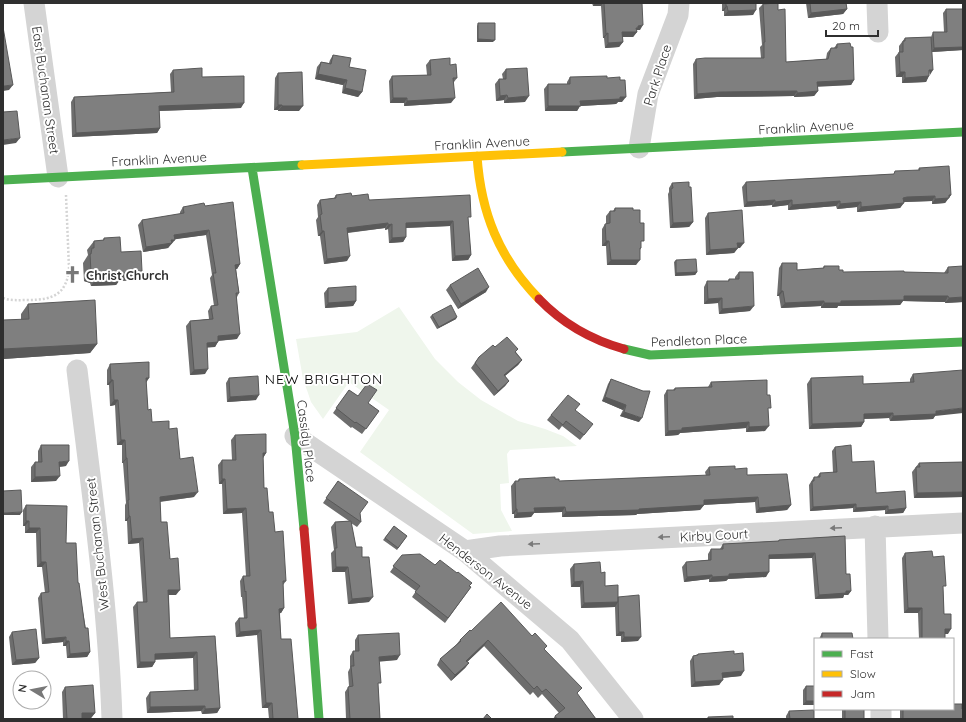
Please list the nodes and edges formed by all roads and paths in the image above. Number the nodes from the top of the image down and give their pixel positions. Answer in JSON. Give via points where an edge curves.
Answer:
{"nodes":[{"id":1,"x":34,"y":3,"type":"edge"},
{"id":2,"x":679,"y":3,"type":"edge"},
{"id":3,"x":877,"y":3,"type":"edge"},
{"id":4,"x":878,"y":32,"type":"dead end"},
{"id":5,"x":963,"y":132,"type":"edge"},
{"id":6,"x":639,"y":148,"type":"junction"},
{"id":7,"x":477,"y":156,"type":"junction"},
{"id":8,"x":252,"y":168,"type":"junction"},
{"id":9,"x":3,"y":180,"type":"edge"},
{"id":10,"x":62,"y":186,"type":"junction"},
{"id":11,"x":3,"y":298,"type":"edge"},
{"id":12,"x":963,"y":342,"type":"edge"},
{"id":13,"x":77,"y":370,"type":"dead end"},
{"id":14,"x":295,"y":436,"type":"junction"},
{"id":15,"x":963,"y":523,"type":"edge"},
{"id":16,"x":875,"y":526,"type":"junction"},
{"id":17,"x":464,"y":551,"type":"junction"},
{"id":18,"x":878,"y":638,"type":"edge"},
{"id":19,"x":112,"y":719,"type":"edge"},
{"id":20,"x":319,"y":719,"type":"edge"},
{"id":21,"x":633,"y":719,"type":"edge"}],
"edges":[{"from":1,"to":10,"type":"street","name":"East Buchanan Street"},
{"from":2,"to":6,"type":"street","name":"Park Place","via":[[678,15],[648,94]]},
{"from":3,"to":4,"type":"street"},
{"from":5,"to":6,"type":"street","name":"Franklin Avenue"},
{"from":6,"to":7,"type":"street","name":"Franklin Avenue"},
{"from":7,"to":8,"type":"street","name":"Franklin Avenue"},
{"from":7,"to":12,"type":"street","name":"Pendleton Place","via":[[483,202],[492,231],[520,279],[560,318],[606,343],[650,355]]},
{"from":8,"to":10,"type":"street","name":"Franklin Avenue"},
{"from":8,"to":14,"type":"street","name":"Cassidy Place"},
{"from":9,"to":10,"type":"street","name":"Franklin Avenue"},
{"from":10,"to":11,"type":"path","via":[[69,268],[66,285],[61,292],[47,299]]},
{"from":13,"to":19,"type":"street","name":"West Buchanan Street","via":[[105,610]]},
{"from":14,"to":17,"type":"street","name":"Henderson Avenue"},
{"from":14,"to":20,"type":"street","name":"Cassidy Place"},
{"from":15,"to":16,"type":"street","name":"Kirby Court"},
{"from":16,"to":17,"type":"street","name":"Kirby Court","one_way":true,"via":[[500,546]]},
{"from":16,"to":18,"type":"street"},
{"from":17,"to":21,"type":"street","name":"Henderson Avenue","via":[[570,640]]}]}
